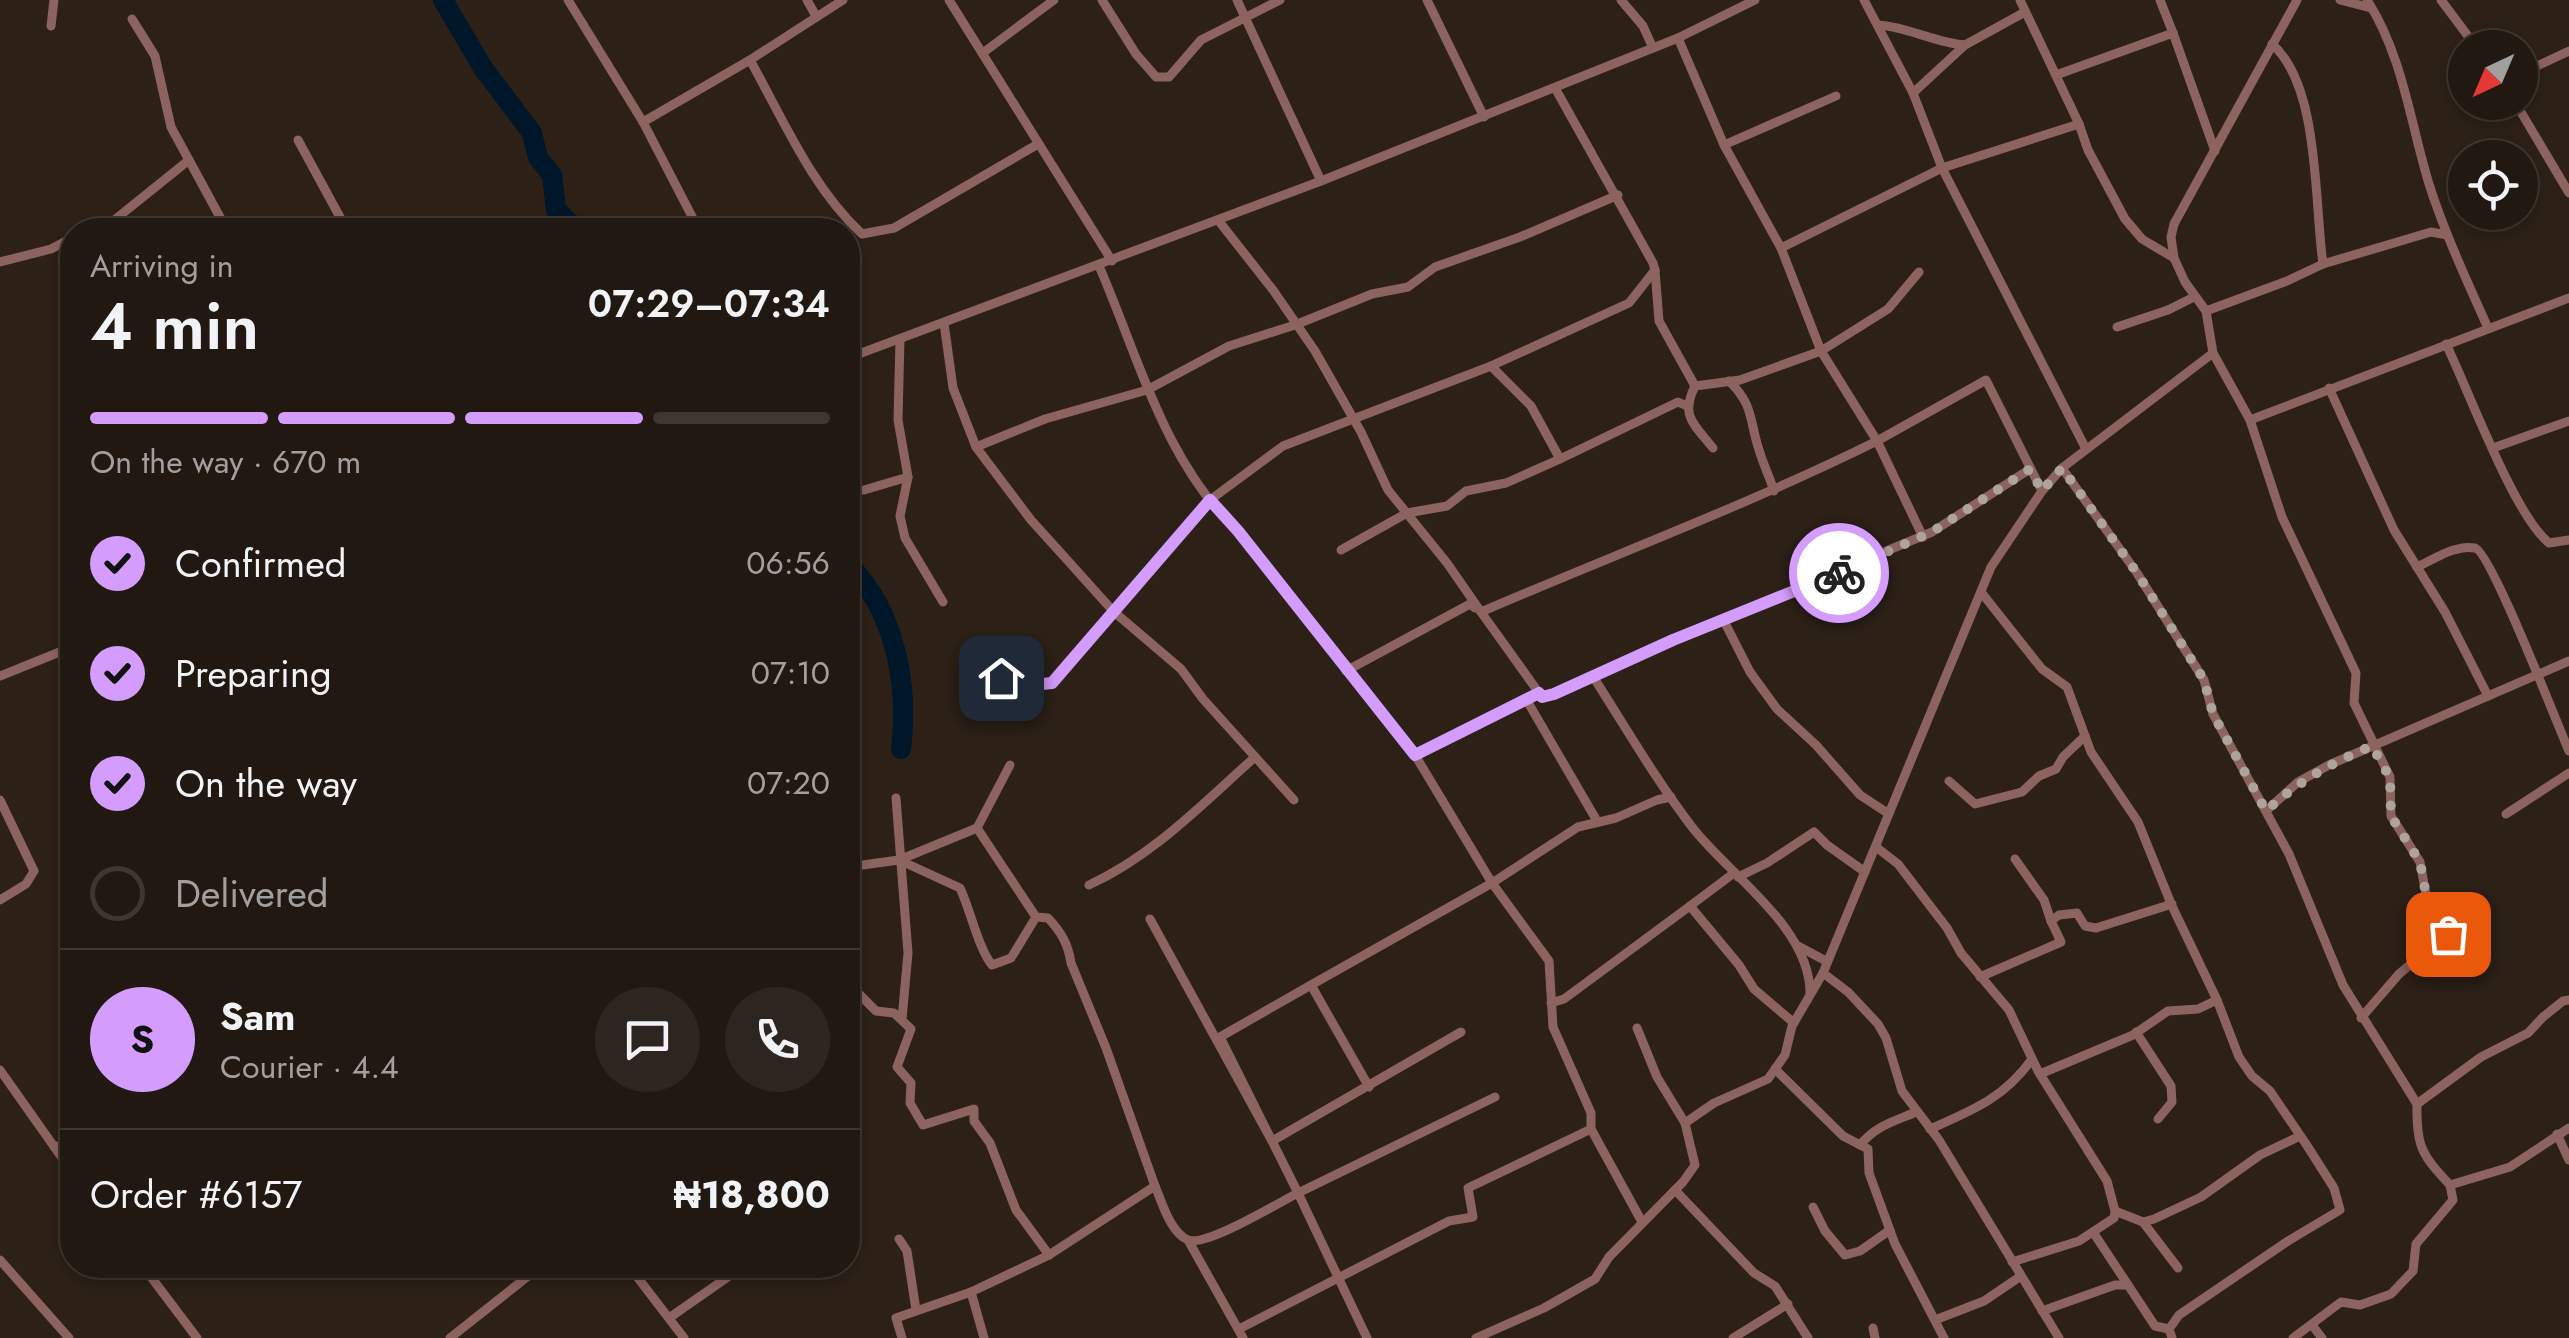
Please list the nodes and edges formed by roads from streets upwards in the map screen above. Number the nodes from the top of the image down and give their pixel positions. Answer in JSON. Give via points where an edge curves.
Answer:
{"nodes":[{"id":1,"x":54,"y":0,"type":"edge"},
{"id":2,"x":585,"y":0,"type":"edge"},
{"id":3,"x":807,"y":0,"type":"edge"},
{"id":4,"x":843,"y":0,"type":"edge"},
{"id":5,"x":949,"y":0,"type":"edge"},
{"id":6,"x":1054,"y":0,"type":"edge"},
{"id":7,"x":1102,"y":0,"type":"edge"},
{"id":8,"x":1237,"y":0,"type":"edge"},
{"id":9,"x":1280,"y":0,"type":"edge"},
{"id":10,"x":1622,"y":0,"type":"edge"},
{"id":11,"x":1756,"y":0,"type":"edge"},
{"id":12,"x":1864,"y":0,"type":"edge"},
{"id":13,"x":2020,"y":0,"type":"edge"},
{"id":14,"x":2160,"y":0,"type":"edge"},
{"id":15,"x":2297,"y":0,"type":"edge"},
{"id":16,"x":2340,"y":0,"type":"edge"},
{"id":17,"x":2441,"y":0,"type":"edge"},
{"id":18,"x":1432,"y":2,"type":"edge"},
{"id":19,"x":570,"y":4,"type":"edge"},
{"id":20,"x":2370,"y":4,"type":"edge"},
{"id":21,"x":2026,"y":12,"type":"junction"},
{"id":22,"x":816,"y":16,"type":"junction"},
{"id":23,"x":132,"y":18,"type":"dead end"},
{"id":24,"x":1247,"y":19,"type":"junction"},
{"id":25,"x":1878,"y":25,"type":"junction"},
{"id":26,"x":52,"y":26,"type":"dead end"},
{"id":27,"x":2464,"y":30,"type":"edge"},
{"id":28,"x":2173,"y":33,"type":"junction"},
{"id":29,"x":1678,"y":38,"type":"junction"},
{"id":30,"x":2272,"y":44,"type":"junction"},
{"id":31,"x":1966,"y":45,"type":"junction"},
{"id":32,"x":1653,"y":48,"type":"junction"},
{"id":33,"x":2569,"y":51,"type":"edge"},
{"id":34,"x":984,"y":52,"type":"junction"},
{"id":35,"x":750,"y":60,"type":"junction"},
{"id":36,"x":2538,"y":66,"type":"edge"},
{"id":37,"x":2056,"y":76,"type":"junction"},
{"id":38,"x":1556,"y":88,"type":"junction"},
{"id":39,"x":1913,"y":93,"type":"junction"},
{"id":40,"x":1836,"y":96,"type":"dead end"},
{"id":41,"x":1484,"y":116,"type":"junction"},
{"id":42,"x":2526,"y":120,"type":"edge"},
{"id":43,"x":643,"y":122,"type":"junction"},
{"id":44,"x":2079,"y":124,"type":"junction"},
{"id":45,"x":298,"y":140,"type":"dead end"},
{"id":46,"x":1038,"y":144,"type":"junction"},
{"id":47,"x":1724,"y":146,"type":"junction"},
{"id":48,"x":2215,"y":151,"type":"junction"},
{"id":49,"x":188,"y":160,"type":"junction"},
{"id":50,"x":1942,"y":168,"type":"junction"},
{"id":51,"x":1320,"y":181,"type":"junction"},
{"id":52,"x":2569,"y":193,"type":"edge"},
{"id":53,"x":1618,"y":196,"type":"junction"},
{"id":54,"x":117,"y":218,"type":"edge"},
{"id":55,"x":220,"y":218,"type":"edge"},
{"id":56,"x":340,"y":218,"type":"edge"},
{"id":57,"x":694,"y":218,"type":"edge"},
{"id":58,"x":845,"y":218,"type":"edge"},
{"id":59,"x":1218,"y":220,"type":"junction"},
{"id":60,"x":860,"y":232,"type":"edge"},
{"id":61,"x":2447,"y":235,"type":"junction"},
{"id":62,"x":60,"y":244,"type":"edge"},
{"id":63,"x":1781,"y":248,"type":"junction"},
{"id":64,"x":2174,"y":258,"type":"junction"},
{"id":65,"x":0,"y":262,"type":"edge"},
{"id":66,"x":1112,"y":262,"type":"junction"},
{"id":67,"x":2323,"y":264,"type":"junction"},
{"id":68,"x":1100,"y":266,"type":"junction"},
{"id":69,"x":1655,"y":270,"type":"junction"},
{"id":70,"x":1920,"y":272,"type":"dead end"},
{"id":71,"x":2194,"y":297,"type":"junction"},
{"id":72,"x":2569,"y":298,"type":"edge"},
{"id":73,"x":2206,"y":310,"type":"junction"},
{"id":74,"x":944,"y":323,"type":"junction"},
{"id":75,"x":1295,"y":325,"type":"junction"},
{"id":76,"x":2116,"y":327,"type":"dead end"},
{"id":77,"x":2488,"y":328,"type":"junction"},
{"id":78,"x":900,"y":339,"type":"junction"},
{"id":79,"x":2446,"y":344,"type":"junction"},
{"id":80,"x":1821,"y":351,"type":"junction"},
{"id":81,"x":2213,"y":353,"type":"junction"},
{"id":82,"x":860,"y":354,"type":"edge"},
{"id":83,"x":1492,"y":366,"type":"junction"},
{"id":84,"x":1729,"y":381,"type":"junction"},
{"id":85,"x":1696,"y":386,"type":"junction"},
{"id":86,"x":2329,"y":388,"type":"junction"},
{"id":87,"x":1147,"y":390,"type":"junction"},
{"id":88,"x":1686,"y":406,"type":"junction"},
{"id":89,"x":1353,"y":419,"type":"junction"},
{"id":90,"x":2250,"y":420,"type":"junction"},
{"id":91,"x":2569,"y":420,"type":"edge"},
{"id":92,"x":1877,"y":441,"type":"junction"},
{"id":93,"x":976,"y":447,"type":"junction"},
{"id":94,"x":1713,"y":448,"type":"dead end"},
{"id":95,"x":2493,"y":448,"type":"junction"},
{"id":96,"x":2086,"y":449,"type":"junction"},
{"id":97,"x":1560,"y":458,"type":"junction"},
{"id":98,"x":2062,"y":468,"type":"junction"},
{"id":99,"x":2030,"y":469,"type":"junction"},
{"id":100,"x":908,"y":477,"type":"junction"},
{"id":101,"x":864,"y":490,"type":"dead end"},
{"id":102,"x":1774,"y":491,"type":"junction"},
{"id":103,"x":2042,"y":491,"type":"junction"},
{"id":104,"x":1210,"y":500,"type":"junction"},
{"id":105,"x":1407,"y":513,"type":"junction"},
{"id":106,"x":1923,"y":536,"type":"junction"},
{"id":107,"x":2569,"y":540,"type":"edge"},
{"id":108,"x":1340,"y":550,"type":"dead end"},
{"id":109,"x":2417,"y":567,"type":"junction"},
{"id":110,"x":1981,"y":592,"type":"junction"},
{"id":111,"x":943,"y":602,"type":"dead end"},
{"id":112,"x":1113,"y":611,"type":"junction"},
{"id":113,"x":1482,"y":612,"type":"junction"},
{"id":114,"x":1724,"y":621,"type":"junction"},
{"id":115,"x":60,"y":652,"type":"edge"},
{"id":116,"x":2569,"y":661,"type":"edge"},
{"id":117,"x":986,"y":666,"type":"dead end"},
{"id":118,"x":1346,"y":670,"type":"junction"},
{"id":119,"x":2535,"y":674,"type":"junction"},
{"id":120,"x":0,"y":676,"type":"edge"},
{"id":121,"x":1594,"y":678,"type":"junction"},
{"id":122,"x":1539,"y":693,"type":"junction"},
{"id":123,"x":2488,"y":696,"type":"junction"},
{"id":124,"x":1526,"y":699,"type":"junction"},
{"id":125,"x":2085,"y":736,"type":"junction"},
{"id":126,"x":2372,"y":746,"type":"junction"},
{"id":127,"x":2569,"y":751,"type":"edge"},
{"id":128,"x":1415,"y":755,"type":"junction"},
{"id":129,"x":1255,"y":756,"type":"junction"},
{"id":130,"x":1010,"y":765,"type":"dead end"},
{"id":131,"x":2568,"y":775,"type":"edge"},
{"id":132,"x":1948,"y":781,"type":"dead end"},
{"id":133,"x":896,"y":798,"type":"dead end"},
{"id":134,"x":1671,"y":798,"type":"junction"},
{"id":135,"x":0,"y":800,"type":"edge"},
{"id":136,"x":1294,"y":800,"type":"dead end"},
{"id":137,"x":2266,"y":811,"type":"junction"},
{"id":138,"x":1889,"y":814,"type":"junction"},
{"id":139,"x":2506,"y":814,"type":"dead end"},
{"id":140,"x":1597,"y":820,"type":"junction"},
{"id":141,"x":977,"y":828,"type":"junction"},
{"id":142,"x":1876,"y":847,"type":"junction"},
{"id":143,"x":2014,"y":859,"type":"dead end"},
{"id":144,"x":899,"y":860,"type":"junction"},
{"id":145,"x":860,"y":865,"type":"edge"},
{"id":146,"x":1864,"y":872,"type":"junction"},
{"id":147,"x":1736,"y":875,"type":"junction"},
{"id":148,"x":1492,"y":883,"type":"junction"},
{"id":149,"x":1089,"y":885,"type":"dead end"},
{"id":150,"x":0,"y":900,"type":"edge"},
{"id":151,"x":2172,"y":904,"type":"junction"},
{"id":152,"x":1690,"y":906,"type":"junction"},
{"id":153,"x":1036,"y":917,"type":"junction"},
{"id":154,"x":1150,"y":919,"type":"dead end"},
{"id":155,"x":2051,"y":920,"type":"junction"},
{"id":156,"x":1795,"y":945,"type":"junction"},
{"id":157,"x":1826,"y":961,"type":"junction"},
{"id":158,"x":1822,"y":973,"type":"junction"},
{"id":159,"x":1980,"y":977,"type":"junction"},
{"id":160,"x":1311,"y":985,"type":"junction"},
{"id":161,"x":1810,"y":993,"type":"junction"},
{"id":162,"x":860,"y":995,"type":"edge"},
{"id":163,"x":2218,"y":1000,"type":"junction"},
{"id":164,"x":2569,"y":1000,"type":"edge"},
{"id":165,"x":1551,"y":1003,"type":"junction"},
{"id":166,"x":2361,"y":1018,"type":"junction"},
{"id":167,"x":902,"y":1019,"type":"junction"},
{"id":168,"x":1794,"y":1022,"type":"junction"},
{"id":169,"x":1637,"y":1028,"type":"dead end"},
{"id":170,"x":1461,"y":1032,"type":"dead end"},
{"id":171,"x":2136,"y":1032,"type":"junction"},
{"id":172,"x":2032,"y":1058,"type":"junction"},
{"id":173,"x":1776,"y":1069,"type":"junction"},
{"id":174,"x":0,"y":1070,"type":"edge"},
{"id":175,"x":2040,"y":1074,"type":"junction"},
{"id":176,"x":1369,"y":1086,"type":"junction"},
{"id":177,"x":1494,"y":1098,"type":"dead end"},
{"id":178,"x":2417,"y":1104,"type":"junction"},
{"id":179,"x":1916,"y":1112,"type":"junction"},
{"id":180,"x":2158,"y":1119,"type":"dead end"},
{"id":181,"x":1685,"y":1123,"type":"junction"},
{"id":182,"x":2569,"y":1128,"type":"edge"},
{"id":183,"x":1591,"y":1129,"type":"junction"},
{"id":184,"x":1930,"y":1129,"type":"junction"},
{"id":185,"x":2558,"y":1134,"type":"junction"},
{"id":186,"x":2300,"y":1136,"type":"junction"},
{"id":187,"x":1272,"y":1140,"type":"junction"},
{"id":188,"x":1860,"y":1145,"type":"junction"},
{"id":189,"x":60,"y":1146,"type":"edge"},
{"id":190,"x":54,"y":1148,"type":"junction"},
{"id":191,"x":60,"y":1156,"type":"edge"},
{"id":192,"x":2569,"y":1160,"type":"edge"},
{"id":193,"x":2450,"y":1185,"type":"junction"},
{"id":194,"x":1156,"y":1186,"type":"junction"},
{"id":195,"x":1675,"y":1190,"type":"junction"},
{"id":196,"x":1298,"y":1194,"type":"junction"},
{"id":197,"x":1814,"y":1207,"type":"dead end"},
{"id":198,"x":2115,"y":1211,"type":"junction"},
{"id":199,"x":1642,"y":1222,"type":"junction"},
{"id":200,"x":2144,"y":1222,"type":"junction"},
{"id":201,"x":1890,"y":1230,"type":"junction"},
{"id":202,"x":2093,"y":1232,"type":"junction"},
{"id":203,"x":899,"y":1239,"type":"dead end"},
{"id":204,"x":1188,"y":1240,"type":"junction"},
{"id":205,"x":1050,"y":1256,"type":"junction"},
{"id":206,"x":0,"y":1260,"type":"edge"},
{"id":207,"x":2012,"y":1262,"type":"junction"},
{"id":208,"x":2178,"y":1268,"type":"dead end"},
{"id":209,"x":1338,"y":1276,"type":"junction"},
{"id":210,"x":2021,"y":1276,"type":"junction"},
{"id":211,"x":152,"y":1278,"type":"edge"},
{"id":212,"x":526,"y":1278,"type":"edge"},
{"id":213,"x":638,"y":1278,"type":"edge"},
{"id":214,"x":726,"y":1278,"type":"edge"},
{"id":215,"x":2128,"y":1285,"type":"junction"},
{"id":216,"x":971,"y":1292,"type":"junction"},
{"id":217,"x":1788,"y":1304,"type":"junction"},
{"id":218,"x":916,"y":1310,"type":"junction"},
{"id":219,"x":2042,"y":1311,"type":"junction"},
{"id":220,"x":669,"y":1318,"type":"junction"},
{"id":221,"x":1935,"y":1320,"type":"junction"},
{"id":222,"x":2312,"y":1325,"type":"junction"},
{"id":223,"x":1241,"y":1333,"type":"edge"},
{"id":224,"x":2170,"y":1334,"type":"edge"},
{"id":225,"x":69,"y":1338,"type":"edge"},
{"id":226,"x":197,"y":1338,"type":"edge"},
{"id":227,"x":450,"y":1338,"type":"edge"},
{"id":228,"x":684,"y":1338,"type":"edge"},
{"id":229,"x":902,"y":1338,"type":"edge"},
{"id":230,"x":984,"y":1338,"type":"edge"},
{"id":231,"x":1367,"y":1338,"type":"edge"},
{"id":232,"x":1476,"y":1338,"type":"edge"},
{"id":233,"x":1733,"y":1338,"type":"edge"},
{"id":234,"x":1808,"y":1338,"type":"edge"},
{"id":235,"x":1944,"y":1338,"type":"edge"},
{"id":236,"x":2059,"y":1338,"type":"edge"},
{"id":237,"x":2293,"y":1338,"type":"edge"},
{"id":238,"x":2322,"y":1338,"type":"edge"}],
"edges":[{"from":1,"to":26,"type":"street"},
{"from":2,"to":19,"type":"street"},
{"from":3,"to":22,"type":"street"},
{"from":4,"to":22,"type":"street"},
{"from":5,"to":34,"type":"street"},
{"from":6,"to":34,"type":"street"},
{"from":7,"to":24,"type":"street","via":[[1156,77],[1170,76],[1201,40]]},
{"from":8,"to":24,"type":"street"},
{"from":9,"to":24,"type":"street"},
{"from":10,"to":32,"type":"street"},
{"from":11,"to":29,"type":"street"},
{"from":12,"to":25,"type":"street"},
{"from":13,"to":21,"type":"street"},
{"from":14,"to":28,"type":"street"},
{"from":15,"to":30,"type":"street"},
{"from":16,"to":20,"type":"street"},
{"from":17,"to":27,"type":"street"},
{"from":18,"to":41,"type":"street"},
{"from":19,"to":43,"type":"street"},
{"from":20,"to":61,"type":"street","via":[[2388,38]]},
{"from":21,"to":31,"type":"street"},
{"from":21,"to":37,"type":"street"},
{"from":22,"to":35,"type":"street"},
{"from":23,"to":49,"type":"street","via":[[155,56],[171,127]]},
{"from":24,"to":51,"type":"street"},
{"from":25,"to":31,"type":"street"},
{"from":25,"to":39,"type":"street"},
{"from":28,"to":37,"type":"street"},
{"from":28,"to":48,"type":"street"},
{"from":29,"to":32,"type":"street"},
{"from":29,"to":47,"type":"street"},
{"from":30,"to":48,"type":"street"},
{"from":30,"to":67,"type":"street","via":[[2291,63],[2307,108]]},
{"from":31,"to":39,"type":"street"},
{"from":32,"to":38,"type":"street"},
{"from":33,"to":36,"type":"street"},
{"from":34,"to":46,"type":"street"},
{"from":35,"to":43,"type":"street"},
{"from":35,"to":58,"type":"street","via":[[814,176]]},
{"from":37,"to":44,"type":"street"},
{"from":38,"to":41,"type":"street"},
{"from":38,"to":53,"type":"street"},
{"from":39,"to":50,"type":"street"},
{"from":40,"to":47,"type":"street"},
{"from":41,"to":51,"type":"street"},
{"from":42,"to":52,"type":"street"},
{"from":43,"to":57,"type":"street"},
{"from":44,"to":50,"type":"street"},
{"from":44,"to":64,"type":"street","via":[[2125,219],[2142,239]]},
{"from":45,"to":56,"type":"street"},
{"from":46,"to":60,"type":"street","via":[[894,228]]},
{"from":46,"to":66,"type":"street"},
{"from":47,"to":63,"type":"street"},
{"from":48,"to":64,"type":"street","via":[[2174,224]]},
{"from":49,"to":54,"type":"street"},
{"from":49,"to":55,"type":"street"},
{"from":50,"to":63,"type":"street"},
{"from":50,"to":96,"type":"street"},
{"from":51,"to":59,"type":"street"},
{"from":53,"to":69,"type":"street"},
{"from":53,"to":75,"type":"street","via":[[1435,267],[1408,287]]},
{"from":59,"to":66,"type":"street"},
{"from":59,"to":75,"type":"street"},
{"from":61,"to":67,"type":"street","via":[[2431,232]]},
{"from":61,"to":77,"type":"street"},
{"from":62,"to":65,"type":"street"},
{"from":63,"to":80,"type":"street"},
{"from":64,"to":71,"type":"street"},
{"from":66,"to":68,"type":"street"},
{"from":67,"to":73,"type":"street"},
{"from":68,"to":74,"type":"street"},
{"from":68,"to":87,"type":"street"},
{"from":69,"to":83,"type":"street","via":[[1629,303]]},
{"from":69,"to":85,"type":"street","via":[[1660,320]]},
{"from":70,"to":80,"type":"street","via":[[1888,310]]},
{"from":71,"to":73,"type":"street"},
{"from":71,"to":76,"type":"street"},
{"from":72,"to":77,"type":"street"},
{"from":73,"to":81,"type":"street"},
{"from":74,"to":78,"type":"street"},
{"from":74,"to":93,"type":"street","via":[[953,388]]},
{"from":75,"to":87,"type":"street","via":[[1229,346]]},
{"from":75,"to":89,"type":"street"},
{"from":77,"to":79,"type":"street"},
{"from":78,"to":82,"type":"street"},
{"from":78,"to":100,"type":"street","via":[[898,420]]},
{"from":79,"to":86,"type":"street"},
{"from":79,"to":95,"type":"street"},
{"from":80,"to":84,"type":"street"},
{"from":80,"to":92,"type":"street"},
{"from":81,"to":90,"type":"street"},
{"from":81,"to":96,"type":"street"},
{"from":83,"to":89,"type":"street"},
{"from":83,"to":97,"type":"street","via":[[1531,406]]},
{"from":84,"to":85,"type":"street"},
{"from":84,"to":102,"type":"street","via":[[1753,417]]},
{"from":85,"to":88,"type":"street"},
{"from":86,"to":90,"type":"street"},
{"from":86,"to":109,"type":"street"},
{"from":87,"to":93,"type":"street"},
{"from":87,"to":104,"type":"street"},
{"from":88,"to":94,"type":"street"},
{"from":88,"to":97,"type":"street","via":[[1678,402]]},
{"from":89,"to":104,"type":"street","via":[[1283,446]]},
{"from":89,"to":105,"type":"street","via":[[1388,490]]},
{"from":90,"to":126,"type":"street","via":[[2282,517],[2356,672],[2354,703]]},
{"from":91,"to":95,"type":"street"},
{"from":92,"to":99,"type":"street","via":[[1986,380]]},
{"from":92,"to":102,"type":"street"},
{"from":92,"to":106,"type":"street"},
{"from":93,"to":112,"type":"street"},
{"from":95,"to":107,"type":"street","via":[[2536,532],[2549,543]]},
{"from":96,"to":98,"type":"street"},
{"from":97,"to":105,"type":"street","via":[[1506,483],[1466,491],[1447,506]]},
{"from":98,"to":103,"type":"street"},
{"from":98,"to":137,"type":"street","via":[[2204,680],[2213,714]]},
{"from":99,"to":103,"type":"street"},
{"from":99,"to":106,"type":"street"},
{"from":100,"to":101,"type":"street"},
{"from":100,"to":111,"type":"street","via":[[900,516],[905,538]]},
{"from":102,"to":113,"type":"street"},
{"from":103,"to":110,"type":"street"},
{"from":104,"to":112,"type":"street"},
{"from":104,"to":118,"type":"street"},
{"from":105,"to":108,"type":"street"},
{"from":105,"to":113,"type":"street"},
{"from":106,"to":114,"type":"street"},
{"from":109,"to":119,"type":"street","via":[[2455,550],[2483,552]]},
{"from":109,"to":123,"type":"street"},
{"from":110,"to":125,"type":"street","via":[[2042,669],[2067,687]]},
{"from":110,"to":138,"type":"street"},
{"from":112,"to":117,"type":"street","via":[[1052,683],[1012,687]]},
{"from":112,"to":129,"type":"street","via":[[1181,669]]},
{"from":113,"to":118,"type":"street","via":[[1470,604]]},
{"from":113,"to":122,"type":"street"},
{"from":114,"to":121,"type":"street"},
{"from":114,"to":138,"type":"street","via":[[1777,709],[1860,795]]},
{"from":115,"to":120,"type":"street"},
{"from":116,"to":119,"type":"street"},
{"from":118,"to":128,"type":"street"},
{"from":119,"to":123,"type":"street"},
{"from":119,"to":127,"type":"street"},
{"from":121,"to":122,"type":"street"},
{"from":121,"to":134,"type":"street"},
{"from":122,"to":124,"type":"street"},
{"from":123,"to":126,"type":"street"},
{"from":124,"to":128,"type":"street"},
{"from":124,"to":140,"type":"street"},
{"from":125,"to":132,"type":"street","via":[[2056,769],[2005,798],[1976,804]]},
{"from":125,"to":151,"type":"street","via":[[2138,822]]},
{"from":126,"to":137,"type":"street","via":[[2298,782]]},
{"from":126,"to":166,"type":"street","via":[[2390,778],[2391,816],[2420,862],[2429,911],[2448,934],[2399,974]]},
{"from":128,"to":148,"type":"street"},
{"from":129,"to":136,"type":"street"},
{"from":129,"to":149,"type":"street","via":[[1167,836]]},
{"from":130,"to":141,"type":"street"},
{"from":131,"to":139,"type":"street"},
{"from":133,"to":144,"type":"street"},
{"from":134,"to":140,"type":"street"},
{"from":134,"to":147,"type":"street"},
{"from":135,"to":150,"type":"street","via":[[34,871]]},
{"from":137,"to":166,"type":"street"},
{"from":138,"to":142,"type":"street"},
{"from":140,"to":148,"type":"street"},
{"from":141,"to":144,"type":"street"},
{"from":141,"to":153,"type":"street"},
{"from":142,"to":146,"type":"street"},
{"from":142,"to":159,"type":"street","via":[[1898,864]]},
{"from":143,"to":155,"type":"street"},
{"from":144,"to":145,"type":"street"},
{"from":144,"to":153,"type":"street","via":[[960,888],[992,966],[1011,958]]},
{"from":144,"to":167,"type":"street","via":[[908,952]]},
{"from":146,"to":147,"type":"street","via":[[1814,832]]},
{"from":146,"to":157,"type":"street"},
{"from":147,"to":152,"type":"street"},
{"from":147,"to":156,"type":"street"},
{"from":148,"to":160,"type":"street"},
{"from":148,"to":165,"type":"street","via":[[1549,961]]},
{"from":151,"to":155,"type":"street","via":[[2096,928],[2085,926],[2077,913]]},
{"from":151,"to":163,"type":"street"},
{"from":152,"to":165,"type":"street"},
{"from":152,"to":168,"type":"street","via":[[1754,990]]},
{"from":153,"to":194,"type":"street","via":[[1048,918],[1064,938]]},
{"from":154,"to":187,"type":"street"},
{"from":155,"to":159,"type":"street","via":[[2061,942]]},
{"from":156,"to":157,"type":"street"},
{"from":156,"to":161,"type":"street"},
{"from":157,"to":158,"type":"street"},
{"from":158,"to":161,"type":"street"},
{"from":158,"to":179,"type":"street","via":[[1878,1024]]},
{"from":159,"to":172,"type":"street","via":[[2009,1010]]},
{"from":160,"to":176,"type":"street"},
{"from":160,"to":187,"type":"street","via":[[1220,1038]]},
{"from":161,"to":168,"type":"street"},
{"from":162,"to":167,"type":"street","via":[[876,1011]]},
{"from":163,"to":171,"type":"street","via":[[2198,1010],[2168,1012]]},
{"from":163,"to":186,"type":"street","via":[[2239,1057]]},
{"from":164,"to":178,"type":"street"},
{"from":165,"to":183,"type":"street","via":[[1558,1044],[1591,1112]]},
{"from":166,"to":178,"type":"street"},
{"from":167,"to":205,"type":"street","via":[[911,1029],[897,1068],[911,1083],[910,1102],[923,1125],[974,1109],[1016,1210]]},
{"from":168,"to":173,"type":"street"},
{"from":169,"to":181,"type":"street"},
{"from":170,"to":176,"type":"street"},
{"from":171,"to":175,"type":"street"},
{"from":171,"to":180,"type":"street","via":[[2172,1086],[2172,1102]]},
{"from":172,"to":175,"type":"street"},
{"from":172,"to":184,"type":"street","via":[[1984,1106]]},
{"from":173,"to":181,"type":"street"},
{"from":173,"to":188,"type":"street"},
{"from":174,"to":190,"type":"street"},
{"from":175,"to":198,"type":"street","via":[[2090,1151]]},
{"from":176,"to":187,"type":"street"},
{"from":177,"to":196,"type":"street"},
{"from":178,"to":193,"type":"street","via":[[2423,1155]]},
{"from":179,"to":184,"type":"street"},
{"from":179,"to":188,"type":"street","via":[[1872,1131]]},
{"from":181,"to":195,"type":"street","via":[[1695,1165]]},
{"from":182,"to":185,"type":"street"},
{"from":183,"to":199,"type":"street"},
{"from":183,"to":209,"type":"street","via":[[1474,1183],[1466,1192],[1473,1217],[1449,1221]]},
{"from":184,"to":207,"type":"street"},
{"from":185,"to":192,"type":"street"},
{"from":185,"to":193,"type":"street","via":[[2510,1167]]},
{"from":186,"to":200,"type":"street"},
{"from":186,"to":224,"type":"street","via":[[2334,1188],[2340,1210],[2179,1314]]},
{"from":187,"to":196,"type":"street"},
{"from":188,"to":201,"type":"street","via":[[1868,1149],[1869,1172]]},
{"from":189,"to":190,"type":"street"},
{"from":190,"to":191,"type":"street"},
{"from":193,"to":222,"type":"street","via":[[2453,1200],[2416,1244],[2414,1271],[2392,1294],[2342,1302]]},
{"from":194,"to":204,"type":"street"},
{"from":194,"to":205,"type":"street"},
{"from":195,"to":199,"type":"street"},
{"from":195,"to":217,"type":"street"},
{"from":196,"to":204,"type":"street","via":[[1201,1241]]},
{"from":196,"to":209,"type":"street"},
{"from":197,"to":201,"type":"street","via":[[1845,1255]]},
{"from":198,"to":200,"type":"street"},
{"from":198,"to":202,"type":"street"},
{"from":199,"to":232,"type":"street","via":[[1595,1280]]},
{"from":200,"to":208,"type":"street"},
{"from":201,"to":221,"type":"street"},
{"from":202,"to":207,"type":"street"},
{"from":202,"to":215,"type":"street"},
{"from":203,"to":218,"type":"street"},
{"from":204,"to":223,"type":"street"},
{"from":205,"to":216,"type":"street"},
{"from":206,"to":225,"type":"street"},
{"from":207,"to":210,"type":"street"},
{"from":209,"to":223,"type":"street"},
{"from":209,"to":231,"type":"street"},
{"from":210,"to":219,"type":"street"},
{"from":210,"to":221,"type":"street","via":[[1984,1301]]},
{"from":211,"to":226,"type":"street"},
{"from":212,"to":227,"type":"street"},
{"from":213,"to":220,"type":"street"},
{"from":214,"to":220,"type":"street"},
{"from":215,"to":219,"type":"street"},
{"from":215,"to":224,"type":"street","via":[[2155,1326]]},
{"from":216,"to":218,"type":"street"},
{"from":216,"to":230,"type":"street"},
{"from":217,"to":233,"type":"street"},
{"from":217,"to":234,"type":"street"},
{"from":218,"to":229,"type":"street","via":[[896,1318]]},
{"from":219,"to":236,"type":"street"},
{"from":220,"to":228,"type":"street"},
{"from":221,"to":235,"type":"street"},
{"from":222,"to":237,"type":"street"},
{"from":222,"to":238,"type":"street"}]}
